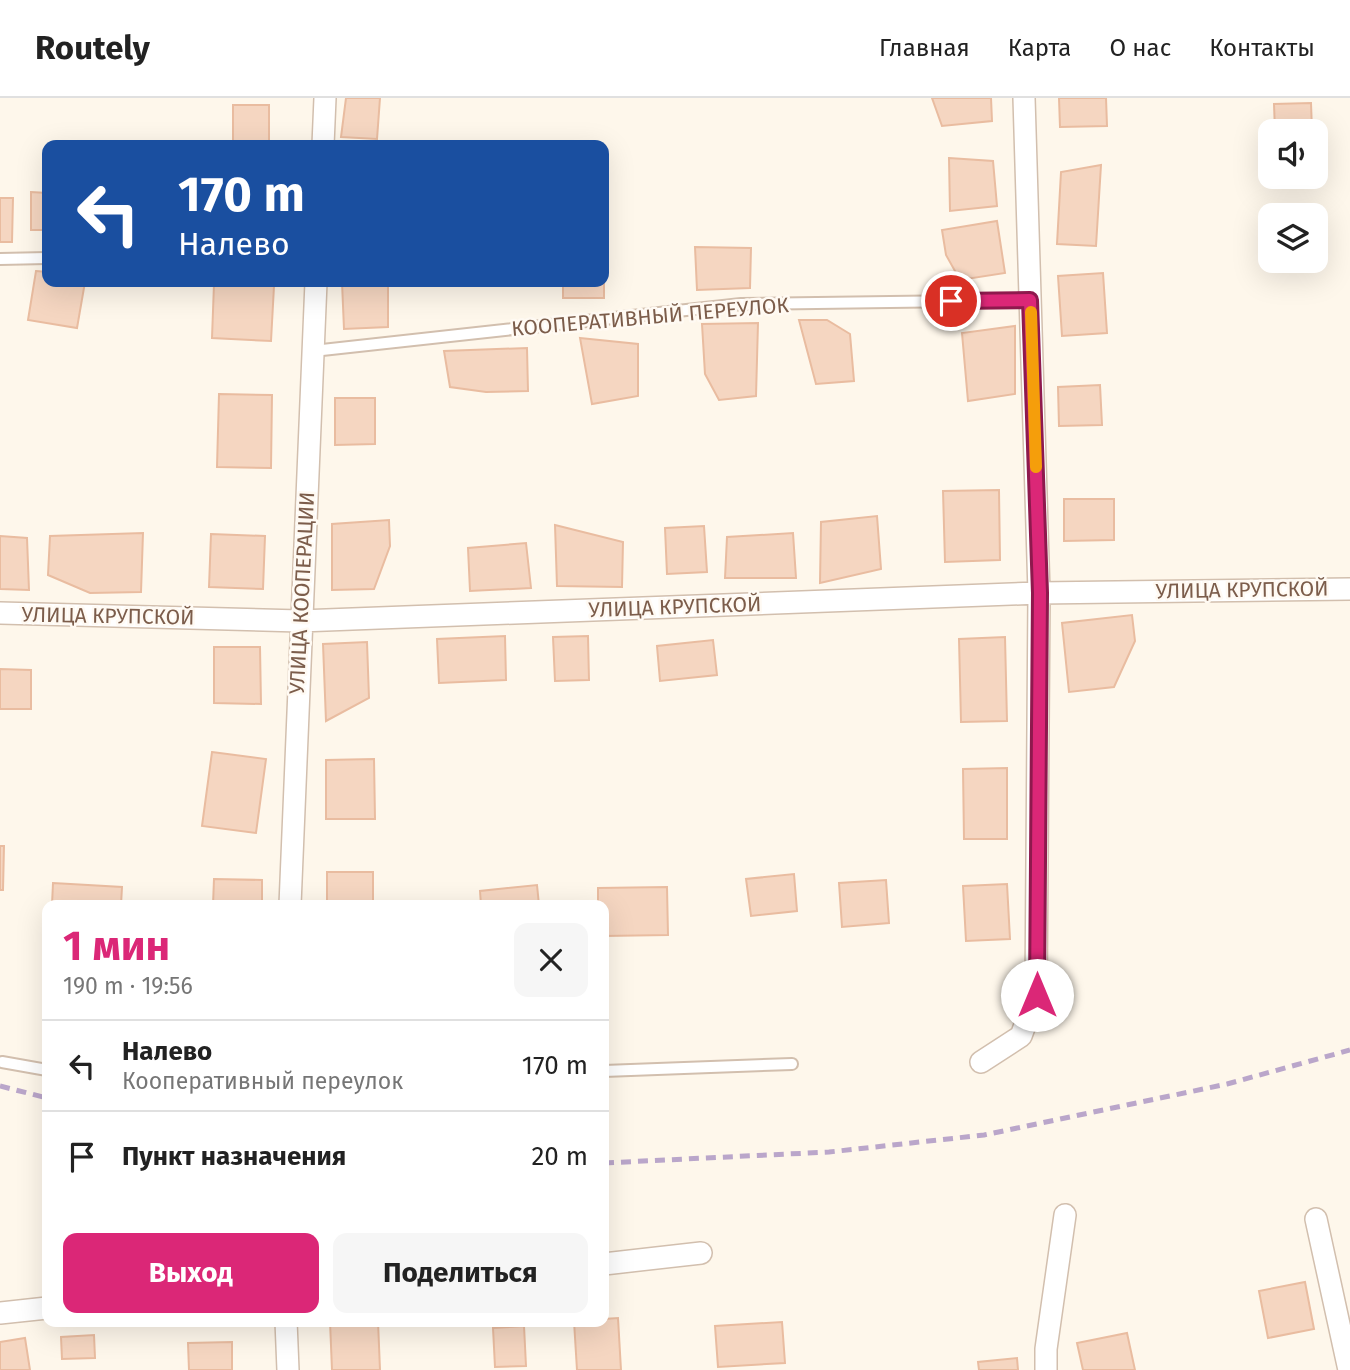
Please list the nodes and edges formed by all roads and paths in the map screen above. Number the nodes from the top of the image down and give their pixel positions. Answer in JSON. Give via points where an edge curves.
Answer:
{"nodes":[{"id":1,"x":325,"y":98,"type":"edge"},
{"id":2,"x":1024,"y":98,"type":"edge"},
{"id":3,"x":323,"y":140,"type":"edge"},
{"id":4,"x":0,"y":258,"type":"edge"},
{"id":5,"x":42,"y":258,"type":"edge"},
{"id":6,"x":316,"y":287,"type":"edge"},
{"id":7,"x":1030,"y":300,"type":"junction"},
{"id":8,"x":313,"y":351,"type":"junction"},
{"id":9,"x":1350,"y":589,"type":"edge"},
{"id":10,"x":1040,"y":593,"type":"junction"},
{"id":11,"x":0,"y":613,"type":"edge"},
{"id":12,"x":300,"y":621,"type":"junction"},
{"id":13,"x":290,"y":900,"type":"edge"},
{"id":14,"x":2,"y":1062,"type":"dead end"},
{"id":15,"x":981,"y":1062,"type":"dead end"},
{"id":16,"x":792,"y":1063,"type":"dead end"},
{"id":17,"x":42,"y":1069,"type":"edge"},
{"id":18,"x":609,"y":1070,"type":"edge"},
{"id":19,"x":1065,"y":1215,"type":"dead end"},
{"id":20,"x":1316,"y":1219,"type":"dead end"},
{"id":21,"x":701,"y":1253,"type":"dead end"},
{"id":22,"x":609,"y":1263,"type":"edge"},
{"id":23,"x":42,"y":1309,"type":"edge"},
{"id":24,"x":0,"y":1313,"type":"edge"},
{"id":25,"x":286,"y":1327,"type":"edge"},
{"id":26,"x":288,"y":1370,"type":"edge"},
{"id":27,"x":1046,"y":1370,"type":"edge"},
{"id":28,"x":1349,"y":1370,"type":"edge"}],
"edges":[{"from":1,"to":3,"type":"street"},
{"from":2,"to":7,"type":"street"},
{"from":4,"to":5,"type":"lane"},
{"from":6,"to":8,"type":"street","name":"УЛИЦА КООПЕРАЦИИ"},
{"from":7,"to":8,"type":"lane","name":"КООПЕРАТИВНЫЙ ПЕРЕУЛОК","via":[[741,304]]},
{"from":7,"to":10,"type":"street"},
{"from":8,"to":12,"type":"street","name":"УЛИЦА КООПЕРАЦИИ"},
{"from":9,"to":10,"type":"street","name":"УЛИЦА КРУПСКОЙ"},
{"from":10,"to":12,"type":"street","name":"УЛИЦА КРУПСКОЙ"},
{"from":10,"to":15,"type":"street","via":[[1037,995],[1021,1036]]},
{"from":11,"to":12,"type":"street","name":"УЛИЦА КРУПСКОЙ"},
{"from":12,"to":13,"type":"street","name":"УЛИЦА КООПЕРАЦИИ"},
{"from":14,"to":17,"type":"lane"},
{"from":16,"to":18,"type":"lane"},
{"from":19,"to":27,"type":"street"},
{"from":20,"to":28,"type":"street"},
{"from":21,"to":22,"type":"street"},
{"from":23,"to":24,"type":"street"},
{"from":25,"to":26,"type":"street"}]}
